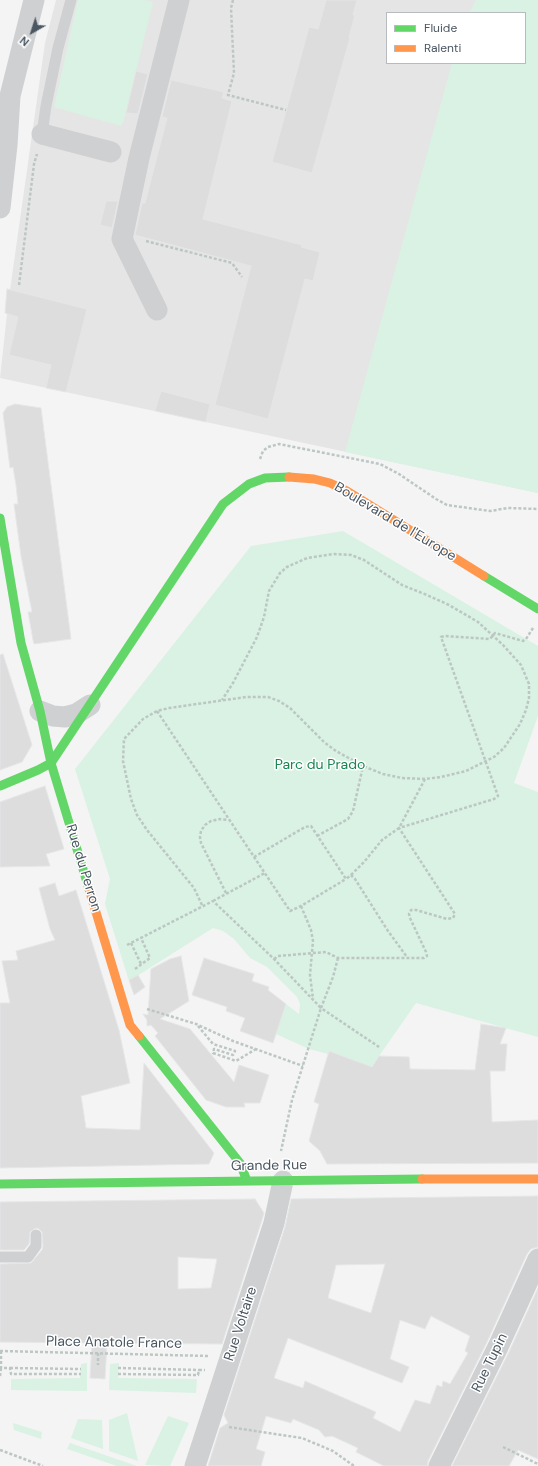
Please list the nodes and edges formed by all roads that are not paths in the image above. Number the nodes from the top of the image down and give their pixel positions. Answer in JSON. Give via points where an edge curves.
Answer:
{"nodes":[{"id":1,"x":34,"y":0,"type":"edge"},
{"id":2,"x":71,"y":0,"type":"edge"},
{"id":3,"x":179,"y":0,"type":"edge"},
{"id":4,"x":42,"y":134,"type":"joint"},
{"id":5,"x":124,"y":154,"type":"junction"},
{"id":6,"x":0,"y":208,"type":"edge"},
{"id":7,"x":157,"y":310,"type":"dead end"},
{"id":8,"x":0,"y":518,"type":"edge"},
{"id":9,"x":538,"y":610,"type":"edge"},
{"id":10,"x":90,"y":705,"type":"junction"},
{"id":11,"x":40,"y":711,"type":"junction"},
{"id":12,"x":51,"y":763,"type":"junction"},
{"id":13,"x":0,"y":786,"type":"edge"},
{"id":14,"x":538,"y":1179,"type":"edge"},
{"id":15,"x":283,"y":1180,"type":"junction"},
{"id":16,"x":247,"y":1181,"type":"junction"},
{"id":17,"x":0,"y":1184,"type":"edge"},
{"id":18,"x":36,"y":1235,"type":"dead end"},
{"id":19,"x":0,"y":1257,"type":"edge"},
{"id":20,"x":538,"y":1258,"type":"edge"},
{"id":21,"x":195,"y":1466,"type":"edge"},
{"id":22,"x":439,"y":1466,"type":"edge"}],
"edges":[{"from":1,"to":6,"type":"street","via":[[10,96]]},
{"from":2,"to":4,"type":"lane"},
{"from":3,"to":5,"type":"street"},
{"from":4,"to":5,"type":"street"},
{"from":5,"to":7,"type":"street","via":[[122,239]]},
{"from":8,"to":11,"type":"street","name":"Rue du Perron","via":[[21,643]]},
{"from":9,"to":10,"type":"street","name":"Boulevard de l'Europe","via":[[347,491],[314,479],[291,476],[265,478],[249,484],[223,504]]},
{"from":10,"to":11,"type":"street","name":"Boulevard de l'Europe","via":[[76,714],[65,717]]},
{"from":10,"to":12,"type":"street","name":"Boulevard de l'Europe"},
{"from":11,"to":12,"type":"street","name":"Rue du Perron"},
{"from":12,"to":13,"type":"street"},
{"from":12,"to":16,"type":"street","name":"Rue du Perron","via":[[130,1025],[240,1163]]},
{"from":14,"to":15,"type":"street","name":"Grande Rue"},
{"from":15,"to":16,"type":"street","name":"Grande Rue"},
{"from":15,"to":21,"type":"street","name":"Rue Voltaire","via":[[274,1223]]},
{"from":16,"to":17,"type":"street","name":"Grande Rue","via":[[37,1188]]},
{"from":18,"to":19,"type":"lane","via":[[36,1246],[28,1257]]},
{"from":20,"to":22,"type":"street","name":"Rue Tupin","via":[[498,1347]]}]}
